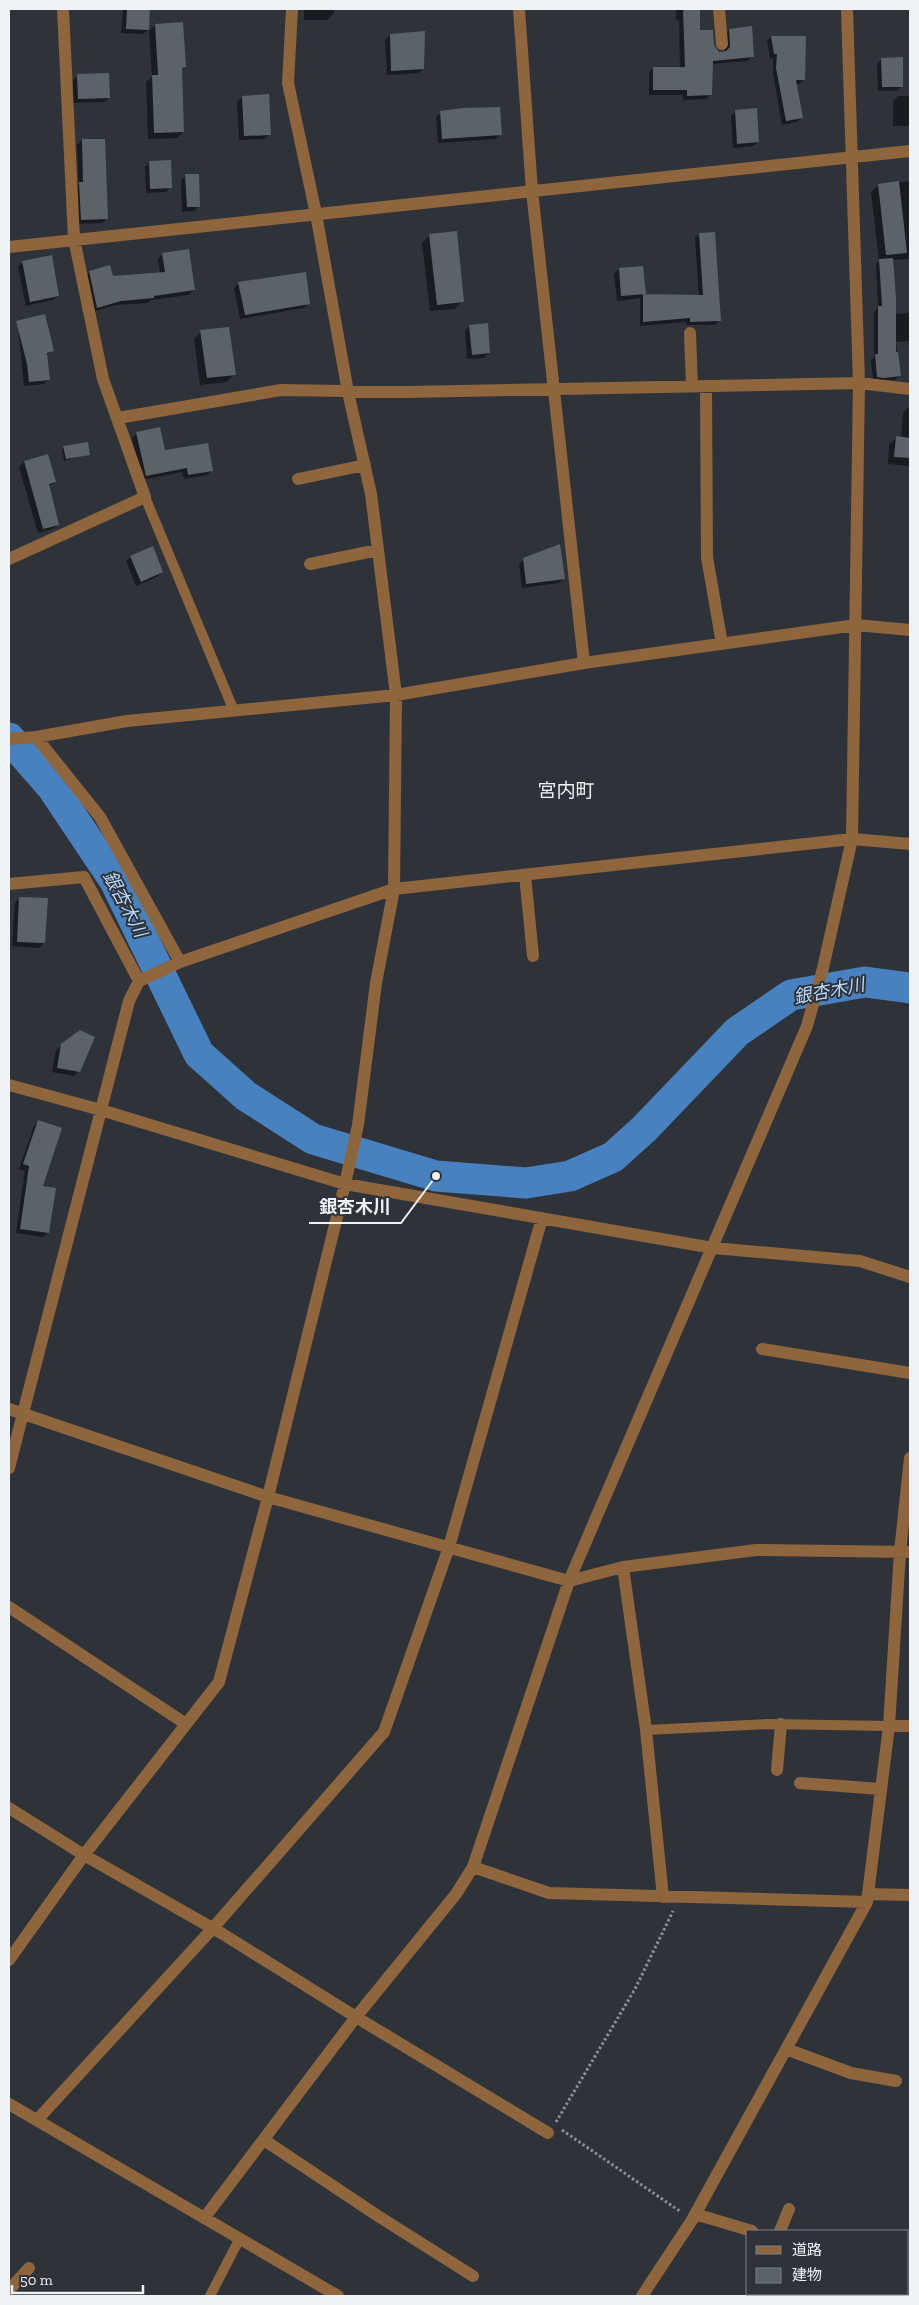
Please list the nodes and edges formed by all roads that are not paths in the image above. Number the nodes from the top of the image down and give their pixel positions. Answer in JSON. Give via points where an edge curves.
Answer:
{"nodes":[{"id":1,"x":63,"y":9,"type":"edge"},
{"id":2,"x":292,"y":9,"type":"edge"},
{"id":3,"x":519,"y":9,"type":"edge"},
{"id":4,"x":719,"y":9,"type":"edge"},
{"id":5,"x":847,"y":9,"type":"edge"},
{"id":6,"x":722,"y":44,"type":"dead end"},
{"id":7,"x":910,"y":151,"type":"edge"},
{"id":8,"x":852,"y":156,"type":"junction"},
{"id":9,"x":532,"y":192,"type":"junction"},
{"id":10,"x":316,"y":214,"type":"junction"},
{"id":11,"x":74,"y":239,"type":"junction"},
{"id":12,"x":9,"y":247,"type":"edge"},
{"id":13,"x":690,"y":333,"type":"dead end"},
{"id":14,"x":859,"y":383,"type":"junction"},
{"id":15,"x":692,"y":386,"type":"junction"},
{"id":16,"x":706,"y":386,"type":"junction"},
{"id":17,"x":555,"y":388,"type":"junction"},
{"id":18,"x":910,"y":389,"type":"edge"},
{"id":19,"x":348,"y":392,"type":"junction"},
{"id":20,"x":118,"y":418,"type":"junction"},
{"id":21,"x":365,"y":465,"type":"junction"},
{"id":22,"x":298,"y":479,"type":"dead end"},
{"id":23,"x":145,"y":497,"type":"junction"},
{"id":24,"x":378,"y":550,"type":"junction"},
{"id":25,"x":9,"y":559,"type":"edge"},
{"id":26,"x":310,"y":564,"type":"dead end"},
{"id":27,"x":856,"y":625,"type":"junction"},
{"id":28,"x":910,"y":630,"type":"edge"},
{"id":29,"x":722,"y":644,"type":"junction"},
{"id":30,"x":584,"y":663,"type":"junction"},
{"id":31,"x":396,"y":695,"type":"junction"},
{"id":32,"x":234,"y":711,"type":"junction"},
{"id":33,"x":32,"y":738,"type":"junction"},
{"id":34,"x":9,"y":739,"type":"edge"},
{"id":35,"x":852,"y":839,"type":"junction"},
{"id":36,"x":910,"y":844,"type":"edge"},
{"id":37,"x":525,"y":875,"type":"junction"},
{"id":38,"x":9,"y":884,"type":"edge"},
{"id":39,"x":394,"y":889,"type":"junction"},
{"id":40,"x":532,"y":956,"type":"dead end"},
{"id":41,"x":180,"y":962,"type":"junction"},
{"id":42,"x":139,"y":981,"type":"junction"},
{"id":43,"x":9,"y":1085,"type":"edge"},
{"id":44,"x":101,"y":1110,"type":"junction"},
{"id":45,"x":345,"y":1184,"type":"junction"},
{"id":46,"x":542,"y":1218,"type":"junction"},
{"id":47,"x":713,"y":1248,"type":"junction"},
{"id":48,"x":910,"y":1277,"type":"edge"},
{"id":49,"x":762,"y":1349,"type":"dead end"},
{"id":50,"x":910,"y":1373,"type":"edge"},
{"id":51,"x":9,"y":1409,"type":"edge"},
{"id":52,"x":23,"y":1414,"type":"junction"},
{"id":53,"x":910,"y":1458,"type":"edge"},
{"id":54,"x":9,"y":1468,"type":"edge"},
{"id":55,"x":268,"y":1497,"type":"junction"},
{"id":56,"x":449,"y":1547,"type":"junction"},
{"id":57,"x":905,"y":1552,"type":"edge"},
{"id":58,"x":623,"y":1567,"type":"junction"},
{"id":59,"x":569,"y":1581,"type":"junction"},
{"id":60,"x":9,"y":1607,"type":"edge"},
{"id":61,"x":186,"y":1724,"type":"junction"},
{"id":62,"x":781,"y":1724,"type":"junction"},
{"id":63,"x":889,"y":1726,"type":"junction"},
{"id":64,"x":910,"y":1726,"type":"edge"},
{"id":65,"x":646,"y":1730,"type":"junction"},
{"id":66,"x":777,"y":1770,"type":"dead end"},
{"id":67,"x":800,"y":1783,"type":"dead end"},
{"id":68,"x":881,"y":1789,"type":"junction"},
{"id":69,"x":9,"y":1808,"type":"edge"},
{"id":70,"x":84,"y":1855,"type":"junction"},
{"id":71,"x":472,"y":1867,"type":"junction"},
{"id":72,"x":910,"y":1895,"type":"edge"},
{"id":73,"x":663,"y":1897,"type":"junction"},
{"id":74,"x":868,"y":1898,"type":"junction"},
{"id":75,"x":213,"y":1928,"type":"junction"},
{"id":76,"x":9,"y":1960,"type":"edge"},
{"id":77,"x":356,"y":2017,"type":"junction"},
{"id":78,"x":786,"y":2049,"type":"junction"},
{"id":79,"x":896,"y":2081,"type":"dead end"},
{"id":80,"x":9,"y":2104,"type":"edge"},
{"id":81,"x":37,"y":2120,"type":"junction"},
{"id":82,"x":548,"y":2133,"type":"dead end"},
{"id":83,"x":264,"y":2140,"type":"junction"},
{"id":84,"x":789,"y":2209,"type":"dead end"},
{"id":85,"x":205,"y":2217,"type":"junction"},
{"id":86,"x":693,"y":2217,"type":"junction"},
{"id":87,"x":748,"y":2230,"type":"edge"},
{"id":88,"x":780,"y":2230,"type":"edge"},
{"id":89,"x":240,"y":2238,"type":"junction"},
{"id":90,"x":29,"y":2268,"type":"dead end"},
{"id":91,"x":474,"y":2276,"type":"dead end"},
{"id":92,"x":9,"y":2290,"type":"edge"},
{"id":93,"x":210,"y":2296,"type":"edge"},
{"id":94,"x":335,"y":2296,"type":"edge"},
{"id":95,"x":642,"y":2296,"type":"edge"}],
"edges":[{"from":1,"to":11,"type":"street"},
{"from":2,"to":10,"type":"street","via":[[288,83]]},
{"from":3,"to":9,"type":"street"},
{"from":4,"to":6,"type":"street"},
{"from":5,"to":8,"type":"street"},
{"from":7,"to":8,"type":"street"},
{"from":8,"to":9,"type":"street"},
{"from":8,"to":14,"type":"street"},
{"from":9,"to":10,"type":"street"},
{"from":9,"to":17,"type":"street"},
{"from":10,"to":11,"type":"street"},
{"from":10,"to":19,"type":"street"},
{"from":11,"to":12,"type":"street"},
{"from":11,"to":20,"type":"street","via":[[104,379]]},
{"from":13,"to":15,"type":"street"},
{"from":14,"to":16,"type":"street"},
{"from":14,"to":18,"type":"street"},
{"from":14,"to":27,"type":"street"},
{"from":15,"to":16,"type":"street"},
{"from":15,"to":17,"type":"street"},
{"from":16,"to":29,"type":"street","via":[[707,557]]},
{"from":17,"to":19,"type":"street"},
{"from":17,"to":30,"type":"street"},
{"from":19,"to":20,"type":"street","via":[[281,390]]},
{"from":19,"to":21,"type":"street"},
{"from":20,"to":23,"type":"street"},
{"from":21,"to":22,"type":"street"},
{"from":21,"to":24,"type":"street"},
{"from":23,"to":25,"type":"street"},
{"from":23,"to":32,"type":"lane"},
{"from":24,"to":26,"type":"street"},
{"from":24,"to":31,"type":"street"},
{"from":27,"to":28,"type":"street"},
{"from":27,"to":29,"type":"street"},
{"from":27,"to":35,"type":"street"},
{"from":29,"to":30,"type":"street"},
{"from":30,"to":31,"type":"street"},
{"from":31,"to":32,"type":"street"},
{"from":31,"to":39,"type":"street"},
{"from":32,"to":33,"type":"street","via":[[127,721]]},
{"from":33,"to":34,"type":"street"},
{"from":33,"to":41,"type":"street","via":[[100,817]]},
{"from":35,"to":36,"type":"street"},
{"from":35,"to":37,"type":"street"},
{"from":35,"to":47,"type":"street","via":[[807,1026]]},
{"from":37,"to":39,"type":"street"},
{"from":37,"to":40,"type":"street"},
{"from":38,"to":42,"type":"street","via":[[84,877]]},
{"from":39,"to":41,"type":"street"},
{"from":39,"to":45,"type":"street","via":[[376,983],[358,1125]]},
{"from":41,"to":42,"type":"street"},
{"from":42,"to":44,"type":"street","via":[[129,1001]]},
{"from":43,"to":44,"type":"street"},
{"from":44,"to":45,"type":"street"},
{"from":44,"to":52,"type":"street"},
{"from":45,"to":46,"type":"street"},
{"from":45,"to":55,"type":"street"},
{"from":46,"to":47,"type":"street"},
{"from":46,"to":56,"type":"street"},
{"from":47,"to":48,"type":"street","via":[[860,1261]]},
{"from":47,"to":59,"type":"street"},
{"from":49,"to":50,"type":"street"},
{"from":51,"to":52,"type":"street"},
{"from":52,"to":54,"type":"street"},
{"from":52,"to":55,"type":"street"},
{"from":53,"to":57,"type":"street"},
{"from":55,"to":56,"type":"street"},
{"from":55,"to":61,"type":"street","via":[[219,1682]]},
{"from":56,"to":59,"type":"street"},
{"from":56,"to":75,"type":"street","via":[[384,1732]]},
{"from":57,"to":58,"type":"street","via":[[756,1550]]},
{"from":57,"to":63,"type":"street"},
{"from":58,"to":59,"type":"street"},
{"from":58,"to":65,"type":"street"},
{"from":59,"to":71,"type":"street"},
{"from":60,"to":61,"type":"street"},
{"from":61,"to":70,"type":"street"},
{"from":62,"to":63,"type":"lane"},
{"from":62,"to":65,"type":"lane"},
{"from":62,"to":66,"type":"street"},
{"from":63,"to":64,"type":"street"},
{"from":63,"to":68,"type":"street"},
{"from":65,"to":73,"type":"street"},
{"from":67,"to":68,"type":"street"},
{"from":68,"to":74,"type":"street"},
{"from":69,"to":70,"type":"street"},
{"from":70,"to":75,"type":"street"},
{"from":70,"to":76,"type":"street"},
{"from":71,"to":73,"type":"street","via":[[548,1893]]},
{"from":71,"to":77,"type":"street","via":[[456,1894]]},
{"from":72,"to":74,"type":"street"},
{"from":73,"to":74,"type":"street"},
{"from":74,"to":78,"type":"street"},
{"from":75,"to":77,"type":"street"},
{"from":75,"to":81,"type":"street"},
{"from":77,"to":82,"type":"street"},
{"from":77,"to":83,"type":"street"},
{"from":78,"to":79,"type":"street"},
{"from":78,"to":86,"type":"street"},
{"from":80,"to":81,"type":"street"},
{"from":81,"to":85,"type":"street"},
{"from":83,"to":85,"type":"street"},
{"from":83,"to":91,"type":"street"},
{"from":84,"to":88,"type":"street"},
{"from":85,"to":89,"type":"street"},
{"from":86,"to":87,"type":"street"},
{"from":86,"to":95,"type":"street"},
{"from":89,"to":93,"type":"lane"},
{"from":89,"to":94,"type":"street"},
{"from":90,"to":92,"type":"street"}]}
